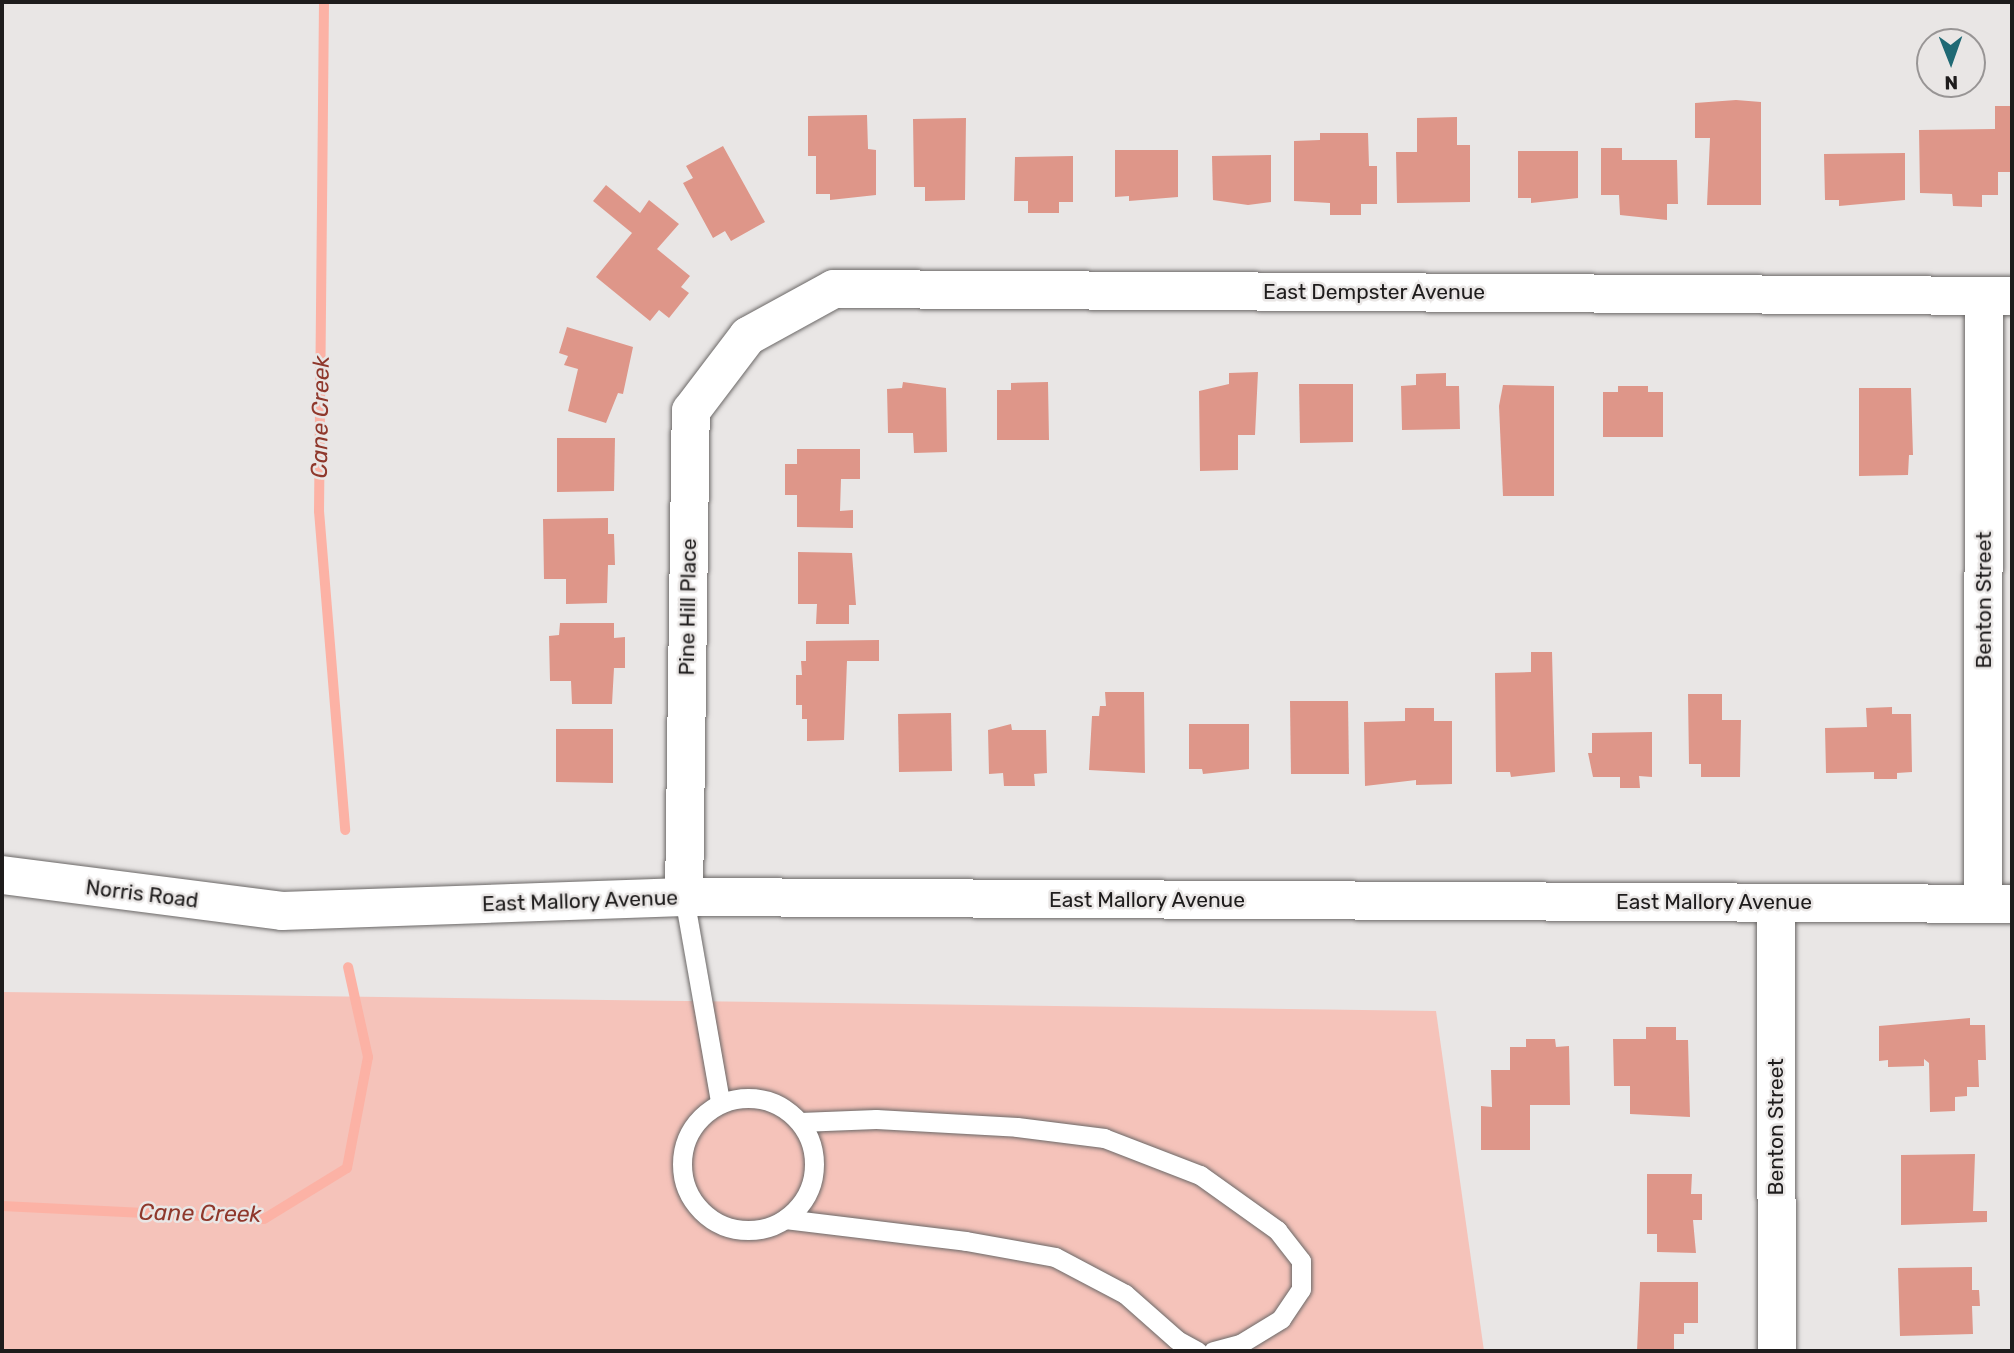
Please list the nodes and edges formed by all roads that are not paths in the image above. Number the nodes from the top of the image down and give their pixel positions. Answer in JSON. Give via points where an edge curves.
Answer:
{"nodes":[{"id":1,"x":1998,"y":296,"type":"edge"},
{"id":2,"x":748,"y":336,"type":"joint"},
{"id":3,"x":2,"y":875,"type":"edge"},
{"id":4,"x":684,"y":897,"type":"junction"},
{"id":5,"x":1776,"y":903,"type":"junction"},
{"id":6,"x":1998,"y":903,"type":"edge"},
{"id":7,"x":282,"y":911,"type":"joint"},
{"id":8,"x":720,"y":1102,"type":"junction"},
{"id":9,"x":800,"y":1122,"type":"junction"},
{"id":10,"x":785,"y":1219,"type":"junction"},
{"id":11,"x":1197,"y":1351,"type":"edge"},
{"id":12,"x":1213,"y":1351,"type":"edge"},
{"id":13,"x":1777,"y":1351,"type":"edge"}],
"edges":[{"from":1,"to":2,"type":"street","name":"East Dempster Avenue","via":[[834,289]]},
{"from":1,"to":6,"type":"street","name":"Benton Street"},
{"from":2,"to":4,"type":"street","name":"Pine Hill Place","via":[[691,411]]},
{"from":3,"to":7,"type":"street","name":"Norris Road"},
{"from":4,"to":5,"type":"street","name":"East Mallory Avenue"},
{"from":4,"to":7,"type":"street","name":"East Mallory Avenue"},
{"from":4,"to":8,"type":"lane"},
{"from":5,"to":6,"type":"street","name":"East Mallory Avenue"},
{"from":5,"to":13,"type":"street","name":"Benton Street"},
{"from":8,"to":9,"type":"lane","via":[[763,1100],[784,1108]]},
{"from":8,"to":10,"type":"lane","via":[[688,1133],[682,1176],[690,1196],[703,1213],[732,1228],[765,1228]]},
{"from":9,"to":10,"type":"lane","via":[[810,1142],[811,1185],[801,1204]]},
{"from":9,"to":12,"type":"lane","via":[[876,1119],[1104,1138],[1200,1175],[1277,1230],[1301,1261],[1301,1289],[1281,1319],[1240,1344]]},
{"from":10,"to":11,"type":"lane","via":[[966,1241],[1055,1258],[1125,1294],[1177,1340]]}]}
